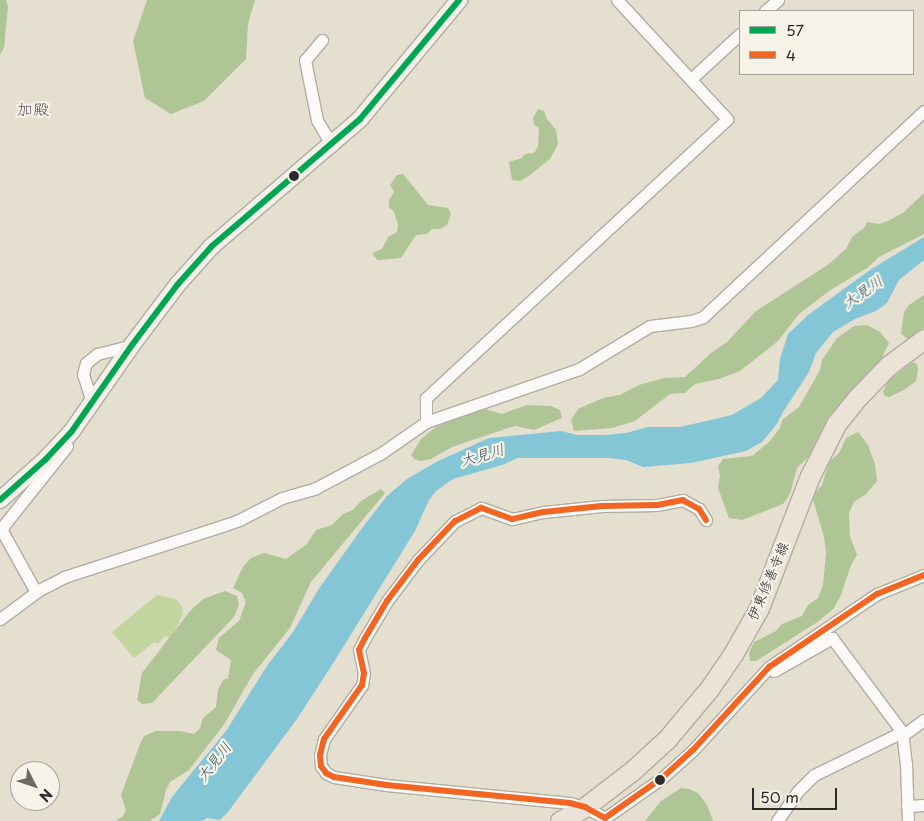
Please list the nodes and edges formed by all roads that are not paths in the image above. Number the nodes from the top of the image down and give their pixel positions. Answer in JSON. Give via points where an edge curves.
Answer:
{"nodes":[{"id":1,"x":459,"y":0,"type":"edge"},
{"id":2,"x":617,"y":0,"type":"edge"},
{"id":3,"x":778,"y":0,"type":"edge"},
{"id":4,"x":766,"y":10,"type":"edge"},
{"id":5,"x":739,"y":35,"type":"edge"},
{"id":6,"x":322,"y":40,"type":"dead end"},
{"id":7,"x":691,"y":80,"type":"junction"},
{"id":8,"x":924,"y":111,"type":"edge"},
{"id":9,"x":332,"y":146,"type":"junction"},
{"id":10,"x":924,"y":339,"type":"edge"},
{"id":11,"x":132,"y":345,"type":"junction"},
{"id":12,"x":92,"y":402,"type":"junction"},
{"id":13,"x":426,"y":422,"type":"junction"},
{"id":14,"x":74,"y":428,"type":"junction"},
{"id":15,"x":0,"y":500,"type":"edge"},
{"id":16,"x":706,"y":520,"type":"dead end"},
{"id":17,"x":924,"y":575,"type":"edge"},
{"id":18,"x":36,"y":592,"type":"junction"},
{"id":19,"x":0,"y":619,"type":"edge"},
{"id":20,"x":769,"y":666,"type":"junction"},
{"id":21,"x":924,"y":720,"type":"edge"},
{"id":22,"x":902,"y":734,"type":"junction"},
{"id":23,"x":924,"y":805,"type":"edge"},
{"id":24,"x":907,"y":806,"type":"junction"},
{"id":25,"x":585,"y":807,"type":"junction"},
{"id":26,"x":604,"y":820,"type":"edge"},
{"id":27,"x":560,"y":821,"type":"edge"},
{"id":28,"x":777,"y":821,"type":"edge"},
{"id":29,"x":908,"y":821,"type":"edge"}],
"edges":[{"from":1,"to":9,"type":"street","via":[[360,119]]},
{"from":2,"to":7,"type":"street"},
{"from":3,"to":4,"type":"street"},
{"from":5,"to":7,"type":"street"},
{"from":6,"to":9,"type":"street","via":[[305,60],[317,120]]},
{"from":7,"to":13,"type":"street","via":[[727,119],[426,398]]},
{"from":8,"to":13,"type":"street","via":[[703,317],[650,326],[579,369]]},
{"from":9,"to":11,"type":"street","via":[[212,246],[178,284]]},
{"from":10,"to":25,"type":"main road","name":"伊東修善寺線","via":[[888,366],[836,424],[810,476],[759,608],[709,689],[667,739]]},
{"from":11,"to":12,"type":"street"},
{"from":11,"to":12,"type":"street","via":[[97,354],[86,363],[83,374]]},
{"from":12,"to":14,"type":"street"},
{"from":13,"to":18,"type":"street","via":[[380,454],[316,488],[282,498],[230,523],[64,577]]},
{"from":14,"to":15,"type":"street","via":[[46,459]]},
{"from":14,"to":18,"type":"street","via":[[63,452],[2,531]]},
{"from":16,"to":25,"type":"street","via":[[699,509],[683,500],[657,505],[543,512],[512,520],[482,508],[455,520],[418,560],[365,638],[359,650],[364,673],[362,685],[324,740],[320,755],[320,766],[334,777],[386,785],[544,799]]},
{"from":17,"to":20,"type":"street","via":[[878,594]]},
{"from":18,"to":19,"type":"street"},
{"from":20,"to":22,"type":"street","via":[[774,672],[832,638]]},
{"from":20,"to":26,"type":"street","via":[[694,750]]},
{"from":21,"to":22,"type":"street"},
{"from":22,"to":24,"type":"street"},
{"from":22,"to":28,"type":"street","via":[[814,775],[797,792]]},
{"from":23,"to":24,"type":"street"},
{"from":24,"to":29,"type":"street"},
{"from":25,"to":26,"type":"street"},
{"from":25,"to":27,"type":"main road","name":"伊東修善寺線"}]}
